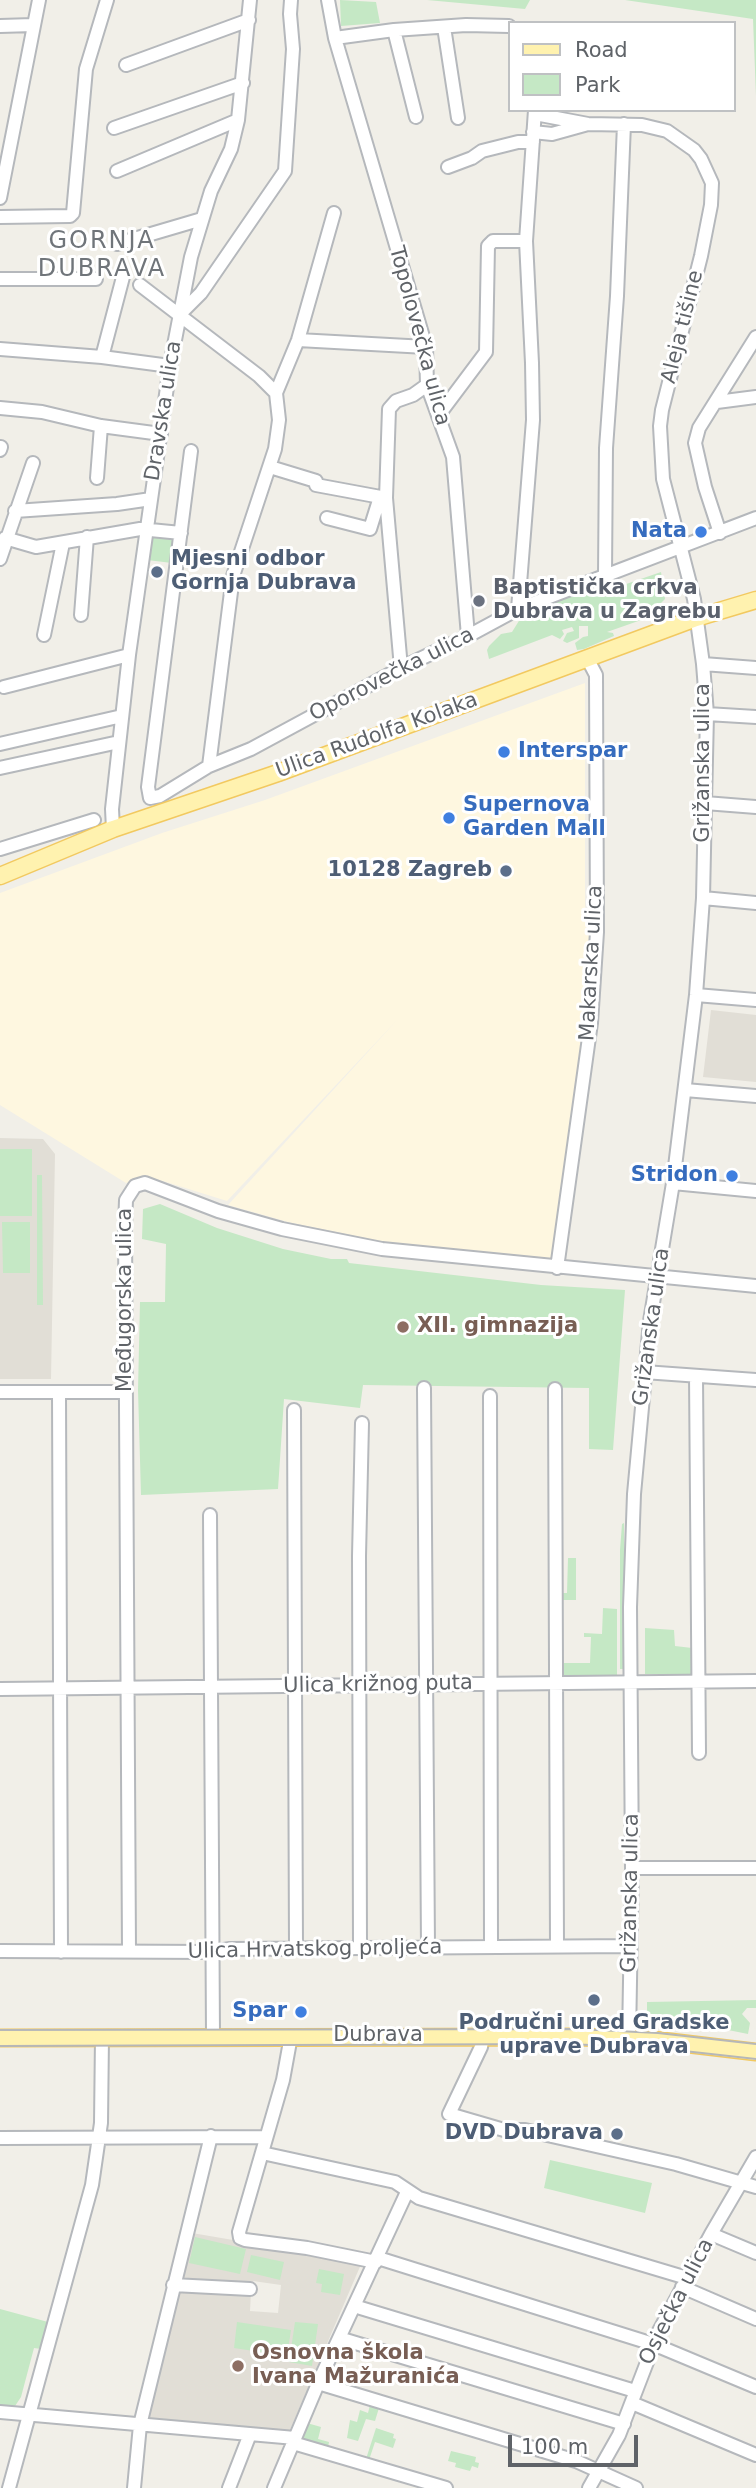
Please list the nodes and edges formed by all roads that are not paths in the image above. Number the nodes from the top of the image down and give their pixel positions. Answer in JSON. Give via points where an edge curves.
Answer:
{"nodes":[{"id":1,"x":39,"y":0,"type":"edge"},
{"id":2,"x":107,"y":0,"type":"edge"},
{"id":3,"x":250,"y":0,"type":"edge"},
{"id":4,"x":291,"y":0,"type":"edge"},
{"id":5,"x":328,"y":0,"type":"edge"},
{"id":6,"x":249,"y":20,"type":"junction"},
{"id":7,"x":0,"y":26,"type":"edge"},
{"id":8,"x":33,"y":26,"type":"junction"},
{"id":9,"x":508,"y":26,"type":"edge"},
{"id":10,"x":444,"y":27,"type":"junction"},
{"id":11,"x":394,"y":30,"type":"junction"},
{"id":12,"x":335,"y":38,"type":"junction"},
{"id":13,"x":126,"y":65,"type":"dead end"},
{"id":14,"x":243,"y":83,"type":"junction"},
{"id":15,"x":535,"y":112,"type":"edge"},
{"id":16,"x":416,"y":117,"type":"dead end"},
{"id":17,"x":458,"y":118,"type":"dead end"},
{"id":18,"x":238,"y":120,"type":"junction"},
{"id":19,"x":588,"y":124,"type":"junction"},
{"id":20,"x":624,"y":124,"type":"junction"},
{"id":21,"x":114,"y":128,"type":"dead end"},
{"id":22,"x":533,"y":137,"type":"junction"},
{"id":23,"x":448,"y":167,"type":"dead end"},
{"id":24,"x":117,"y":171,"type":"dead end"},
{"id":25,"x":0,"y":198,"type":"edge"},
{"id":26,"x":334,"y":213,"type":"dead end"},
{"id":27,"x":0,"y":217,"type":"edge"},
{"id":28,"x":202,"y":219,"type":"junction"},
{"id":29,"x":526,"y":241,"type":"junction"},
{"id":30,"x":117,"y":244,"type":"dead end"},
{"id":31,"x":123,"y":277,"type":"dead end"},
{"id":32,"x":0,"y":279,"type":"edge"},
{"id":33,"x":96,"y":279,"type":"dead end"},
{"id":34,"x":140,"y":285,"type":"dead end"},
{"id":35,"x":179,"y":315,"type":"junction"},
{"id":36,"x":298,"y":340,"type":"junction"},
{"id":37,"x":755,"y":343,"type":"edge"},
{"id":38,"x":426,"y":347,"type":"junction"},
{"id":39,"x":0,"y":349,"type":"edge"},
{"id":40,"x":102,"y":357,"type":"junction"},
{"id":41,"x":170,"y":366,"type":"junction"},
{"id":42,"x":428,"y":385,"type":"junction"},
{"id":43,"x":276,"y":393,"type":"junction"},
{"id":44,"x":756,"y":397,"type":"edge"},
{"id":45,"x":717,"y":401,"type":"junction"},
{"id":46,"x":0,"y":408,"type":"edge"},
{"id":47,"x":438,"y":416,"type":"junction"},
{"id":48,"x":102,"y":426,"type":"junction"},
{"id":49,"x":160,"y":434,"type":"junction"},
{"id":50,"x":191,"y":452,"type":"dead end"},
{"id":51,"x":33,"y":463,"type":"dead end"},
{"id":52,"x":270,"y":467,"type":"junction"},
{"id":53,"x":97,"y":478,"type":"dead end"},
{"id":54,"x":383,"y":498,"type":"junction"},
{"id":55,"x":151,"y":499,"type":"junction"},
{"id":56,"x":15,"y":511,"type":"junction"},
{"id":57,"x":327,"y":518,"type":"dead end"},
{"id":58,"x":756,"y":518,"type":"edge"},
{"id":59,"x":146,"y":528,"type":"junction"},
{"id":60,"x":181,"y":533,"type":"junction"},
{"id":61,"x":720,"y":533,"type":"junction"},
{"id":62,"x":87,"y":537,"type":"junction"},
{"id":63,"x":5,"y":538,"type":"junction"},
{"id":64,"x":63,"y":543,"type":"junction"},
{"id":65,"x":682,"y":547,"type":"junction"},
{"id":66,"x":0,"y":559,"type":"edge"},
{"id":67,"x":605,"y":575,"type":"junction"},
{"id":68,"x":756,"y":600,"type":"edge"},
{"id":69,"x":518,"y":609,"type":"junction"},
{"id":70,"x":81,"y":615,"type":"dead end"},
{"id":71,"x":696,"y":618,"type":"junction"},
{"id":72,"x":44,"y":635,"type":"dead end"},
{"id":73,"x":468,"y":636,"type":"junction"},
{"id":74,"x":129,"y":655,"type":"junction"},
{"id":75,"x":587,"y":658,"type":"junction"},
{"id":76,"x":704,"y":664,"type":"junction"},
{"id":77,"x":401,"y":668,"type":"junction"},
{"id":78,"x":756,"y":668,"type":"edge"},
{"id":79,"x":4,"y":687,"type":"dead end"},
{"id":80,"x":707,"y":714,"type":"junction"},
{"id":81,"x":122,"y":716,"type":"junction"},
{"id":82,"x":756,"y":717,"type":"edge"},
{"id":83,"x":119,"y":742,"type":"junction"},
{"id":84,"x":0,"y":744,"type":"edge"},
{"id":85,"x":209,"y":766,"type":"junction"},
{"id":86,"x":0,"y":768,"type":"edge"},
{"id":87,"x":705,"y":803,"type":"junction"},
{"id":88,"x":756,"y":807,"type":"edge"},
{"id":89,"x":94,"y":820,"type":"dead end"},
{"id":90,"x":113,"y":829,"type":"junction"},
{"id":91,"x":0,"y":849,"type":"edge"},
{"id":92,"x":0,"y":876,"type":"edge"},
{"id":93,"x":703,"y":898,"type":"junction"},
{"id":94,"x":756,"y":902,"type":"edge"},
{"id":95,"x":696,"y":995,"type":"junction"},
{"id":96,"x":756,"y":1000,"type":"edge"},
{"id":97,"x":685,"y":1090,"type":"junction"},
{"id":98,"x":756,"y":1096,"type":"edge"},
{"id":99,"x":673,"y":1184,"type":"junction"},
{"id":100,"x":756,"y":1191,"type":"edge"},
{"id":101,"x":557,"y":1268,"type":"junction"},
{"id":102,"x":658,"y":1277,"type":"junction"},
{"id":103,"x":756,"y":1286,"type":"edge"},
{"id":104,"x":644,"y":1372,"type":"junction"},
{"id":105,"x":696,"y":1376,"type":"junction"},
{"id":106,"x":756,"y":1380,"type":"edge"},
{"id":107,"x":424,"y":1388,"type":"dead end"},
{"id":108,"x":555,"y":1389,"type":"dead end"},
{"id":109,"x":0,"y":1392,"type":"edge"},
{"id":110,"x":125,"y":1392,"type":"junction"},
{"id":111,"x":59,"y":1393,"type":"junction"},
{"id":112,"x":490,"y":1396,"type":"dead end"},
{"id":113,"x":294,"y":1410,"type":"dead end"},
{"id":114,"x":362,"y":1423,"type":"dead end"},
{"id":115,"x":210,"y":1516,"type":"dead end"},
{"id":116,"x":698,"y":1680,"type":"junction"},
{"id":117,"x":756,"y":1681,"type":"edge"},
{"id":118,"x":631,"y":1683,"type":"junction"},
{"id":119,"x":489,"y":1684,"type":"junction"},
{"id":120,"x":557,"y":1684,"type":"junction"},
{"id":121,"x":360,"y":1685,"type":"junction"},
{"id":122,"x":425,"y":1685,"type":"junction"},
{"id":123,"x":295,"y":1686,"type":"junction"},
{"id":124,"x":211,"y":1687,"type":"junction"},
{"id":125,"x":127,"y":1688,"type":"junction"},
{"id":126,"x":0,"y":1689,"type":"edge"},
{"id":127,"x":60,"y":1689,"type":"junction"},
{"id":128,"x":699,"y":1753,"type":"dead end"},
{"id":129,"x":632,"y":1868,"type":"junction"},
{"id":130,"x":756,"y":1868,"type":"edge"},
{"id":131,"x":557,"y":1946,"type":"junction"},
{"id":132,"x":631,"y":1946,"type":"junction"},
{"id":133,"x":491,"y":1947,"type":"junction"},
{"id":134,"x":360,"y":1948,"type":"junction"},
{"id":135,"x":428,"y":1948,"type":"junction"},
{"id":136,"x":296,"y":1949,"type":"junction"},
{"id":137,"x":0,"y":1951,"type":"edge"},
{"id":138,"x":129,"y":1951,"type":"junction"},
{"id":139,"x":61,"y":1952,"type":"junction"},
{"id":140,"x":212,"y":1952,"type":"junction"},
{"id":141,"x":102,"y":2036,"type":"junction"},
{"id":142,"x":213,"y":2036,"type":"junction"},
{"id":143,"x":291,"y":2036,"type":"junction"},
{"id":144,"x":482,"y":2036,"type":"junction"},
{"id":145,"x":0,"y":2038,"type":"edge"},
{"id":146,"x":629,"y":2038,"type":"junction"},
{"id":147,"x":756,"y":2052,"type":"edge"},
{"id":148,"x":211,"y":2136,"type":"junction"},
{"id":149,"x":267,"y":2137,"type":"junction"},
{"id":150,"x":0,"y":2138,"type":"edge"},
{"id":151,"x":99,"y":2138,"type":"junction"},
{"id":152,"x":262,"y":2153,"type":"junction"},
{"id":153,"x":756,"y":2157,"type":"edge"},
{"id":154,"x":742,"y":2181,"type":"junction"},
{"id":155,"x":756,"y":2187,"type":"edge"},
{"id":156,"x":407,"y":2192,"type":"junction"},
{"id":157,"x":711,"y":2234,"type":"junction"},
{"id":158,"x":756,"y":2253,"type":"edge"},
{"id":159,"x":377,"y":2260,"type":"junction"},
{"id":160,"x":685,"y":2282,"type":"junction"},
{"id":161,"x":173,"y":2285,"type":"junction"},
{"id":162,"x":250,"y":2290,"type":"dead end"},
{"id":163,"x":354,"y":2306,"type":"junction"},
{"id":164,"x":756,"y":2319,"type":"edge"},
{"id":165,"x":339,"y":2338,"type":"junction"},
{"id":166,"x":653,"y":2344,"type":"junction"},
{"id":167,"x":318,"y":2383,"type":"junction"},
{"id":168,"x":756,"y":2387,"type":"edge"},
{"id":169,"x":634,"y":2397,"type":"junction"},
{"id":170,"x":0,"y":2412,"type":"edge"},
{"id":171,"x":29,"y":2414,"type":"junction"},
{"id":172,"x":624,"y":2424,"type":"junction"},
{"id":173,"x":140,"y":2425,"type":"junction"},
{"id":174,"x":250,"y":2434,"type":"junction"},
{"id":175,"x":294,"y":2440,"type":"junction"},
{"id":176,"x":756,"y":2455,"type":"edge"},
{"id":177,"x":599,"y":2472,"type":"junction"},
{"id":178,"x":9,"y":2488,"type":"edge"},
{"id":179,"x":134,"y":2488,"type":"edge"},
{"id":180,"x":229,"y":2488,"type":"edge"},
{"id":181,"x":274,"y":2488,"type":"edge"},
{"id":182,"x":446,"y":2488,"type":"edge"},
{"id":183,"x":589,"y":2488,"type":"edge"},
{"id":184,"x":636,"y":2488,"type":"edge"}],
"edges":[{"from":1,"to":8,"type":"street"},
{"from":2,"to":27,"type":"street","via":[[86,69],[73,213]]},
{"from":3,"to":6,"type":"street","name":"Dravska ulica"},
{"from":4,"to":35,"type":"street","via":[[293,48],[285,171],[201,293]]},
{"from":5,"to":12,"type":"street","name":"Topolovečka ulica"},
{"from":6,"to":13,"type":"street"},
{"from":6,"to":14,"type":"street","name":"Dravska ulica"},
{"from":7,"to":8,"type":"street"},
{"from":8,"to":25,"type":"street"},
{"from":9,"to":10,"type":"street"},
{"from":10,"to":11,"type":"street"},
{"from":10,"to":17,"type":"street"},
{"from":11,"to":12,"type":"street"},
{"from":11,"to":16,"type":"street"},
{"from":12,"to":38,"type":"street","name":"Topolovečka ulica"},
{"from":14,"to":18,"type":"street","name":"Dravska ulica"},
{"from":14,"to":21,"type":"street"},
{"from":15,"to":19,"type":"street","name":"Aleja tišine"},
{"from":15,"to":22,"type":"street"},
{"from":18,"to":24,"type":"street"},
{"from":18,"to":28,"type":"street","name":"Dravska ulica"},
{"from":19,"to":20,"type":"street","name":"Aleja tišine"},
{"from":19,"to":22,"type":"street","name":"Aleja tišine"},
{"from":20,"to":65,"type":"street","name":"Aleja tišine","via":[[658,128],[676,136],[701,159],[712,183],[712,205],[660,426],[663,479]]},
{"from":20,"to":67,"type":"street","via":[[606,448]]},
{"from":22,"to":23,"type":"street","name":"Aleja tišine","via":[[482,150]]},
{"from":22,"to":29,"type":"street"},
{"from":26,"to":36,"type":"street"},
{"from":28,"to":30,"type":"street"},
{"from":28,"to":35,"type":"street","name":"Dravska ulica"},
{"from":29,"to":47,"type":"street","via":[[493,241],[488,246],[486,352]]},
{"from":29,"to":69,"type":"street","via":[[533,420]]},
{"from":31,"to":40,"type":"street"},
{"from":32,"to":33,"type":"street"},
{"from":34,"to":35,"type":"street"},
{"from":35,"to":41,"type":"street","name":"Dravska ulica"},
{"from":35,"to":43,"type":"street"},
{"from":36,"to":38,"type":"street"},
{"from":36,"to":43,"type":"street"},
{"from":37,"to":45,"type":"street"},
{"from":38,"to":42,"type":"street","name":"Topolovečka ulica"},
{"from":39,"to":40,"type":"street"},
{"from":40,"to":41,"type":"street"},
{"from":41,"to":49,"type":"street","name":"Dravska ulica"},
{"from":42,"to":47,"type":"street","name":"Topolovečka ulica"},
{"from":42,"to":54,"type":"street","via":[[389,409]]},
{"from":43,"to":52,"type":"street","via":[[279,420]]},
{"from":44,"to":45,"type":"street"},
{"from":45,"to":61,"type":"street","via":[[695,443]]},
{"from":46,"to":48,"type":"street"},
{"from":47,"to":73,"type":"street","name":"Topolovečka ulica","via":[[453,457]]},
{"from":48,"to":49,"type":"street"},
{"from":48,"to":53,"type":"street"},
{"from":49,"to":55,"type":"street","name":"Dravska ulica"},
{"from":50,"to":60,"type":"street"},
{"from":51,"to":56,"type":"street"},
{"from":52,"to":54,"type":"street"},
{"from":52,"to":85,"type":"street","via":[[233,576]]},
{"from":54,"to":57,"type":"street","via":[[370,528]]},
{"from":54,"to":77,"type":"street"},
{"from":55,"to":56,"type":"street"},
{"from":55,"to":59,"type":"street","name":"Dravska ulica"},
{"from":56,"to":63,"type":"street"},
{"from":58,"to":61,"type":"street","name":"Oporovečka ulica"},
{"from":59,"to":60,"type":"street"},
{"from":59,"to":62,"type":"street"},
{"from":59,"to":74,"type":"street","name":"Dravska ulica"},
{"from":60,"to":85,"type":"street","name":"Oporovečka ulica","via":[[150,798]]},
{"from":61,"to":65,"type":"street","name":"Oporovečka ulica"},
{"from":62,"to":64,"type":"street"},
{"from":62,"to":70,"type":"street"},
{"from":63,"to":64,"type":"street","via":[[36,547]]},
{"from":63,"to":66,"type":"street"},
{"from":64,"to":72,"type":"street"},
{"from":65,"to":67,"type":"street","name":"Oporovečka ulica"},
{"from":65,"to":71,"type":"street","name":"Aleja tišine"},
{"from":67,"to":69,"type":"street","name":"Oporovečka ulica"},
{"from":68,"to":71,"type":"main road","name":"Ulica Rudolfa Kolaka"},
{"from":69,"to":73,"type":"street","name":"Oporovečka ulica"},
{"from":71,"to":75,"type":"main road","name":"Ulica Rudolfa Kolaka"},
{"from":71,"to":76,"type":"street","name":"Grižanska ulica"},
{"from":73,"to":77,"type":"street","name":"Oporovečka ulica"},
{"from":74,"to":79,"type":"street"},
{"from":74,"to":81,"type":"street","name":"Dravska ulica"},
{"from":75,"to":90,"type":"main road","name":"Ulica Rudolfa Kolaka"},
{"from":75,"to":101,"type":"street","name":"Makarska ulica","via":[[596,675],[597,932],[591,1023]]},
{"from":76,"to":78,"type":"street"},
{"from":76,"to":80,"type":"street","name":"Grižanska ulica"},
{"from":77,"to":85,"type":"street","name":"Oporovečka ulica","via":[[251,749]]},
{"from":80,"to":82,"type":"street"},
{"from":80,"to":87,"type":"street","name":"Grižanska ulica"},
{"from":81,"to":83,"type":"street","name":"Dravska ulica"},
{"from":81,"to":84,"type":"street"},
{"from":83,"to":86,"type":"street"},
{"from":83,"to":90,"type":"street","name":"Dravska ulica"},
{"from":87,"to":88,"type":"street"},
{"from":87,"to":93,"type":"street","name":"Grižanska ulica"},
{"from":89,"to":91,"type":"street"},
{"from":90,"to":92,"type":"main road","name":"Ulica Rudolfa Kolaka"},
{"from":93,"to":94,"type":"street"},
{"from":93,"to":95,"type":"street","name":"Grižanska ulica"},
{"from":95,"to":96,"type":"street"},
{"from":95,"to":97,"type":"street","name":"Grižanska ulica"},
{"from":97,"to":98,"type":"street"},
{"from":97,"to":99,"type":"street","name":"Grižanska ulica"},
{"from":99,"to":100,"type":"street"},
{"from":99,"to":102,"type":"street","name":"Grižanska ulica"},
{"from":101,"to":102,"type":"street","name":"Međugorska ulica"},
{"from":101,"to":110,"type":"street","name":"Međugorska ulica","via":[[335,1241],[218,1211],[138,1184],[127,1196],[125,1227]]},
{"from":102,"to":103,"type":"street","name":"Međugorska ulica"},
{"from":102,"to":104,"type":"street","name":"Grižanska ulica"},
{"from":104,"to":105,"type":"street"},
{"from":104,"to":118,"type":"street","name":"Grižanska ulica","via":[[632,1536]]},
{"from":105,"to":106,"type":"street"},
{"from":105,"to":116,"type":"street"},
{"from":107,"to":122,"type":"street"},
{"from":108,"to":120,"type":"street"},
{"from":109,"to":111,"type":"street"},
{"from":110,"to":111,"type":"street"},
{"from":110,"to":125,"type":"street","name":"Međugorska ulica"},
{"from":111,"to":127,"type":"street"},
{"from":112,"to":119,"type":"street"},
{"from":113,"to":123,"type":"street"},
{"from":114,"to":121,"type":"street"},
{"from":115,"to":124,"type":"street"},
{"from":116,"to":117,"type":"street","name":"Ulica križnog puta"},
{"from":116,"to":118,"type":"street","name":"Ulica križnog puta"},
{"from":116,"to":128,"type":"street"},
{"from":118,"to":120,"type":"street","name":"Ulica križnog puta"},
{"from":118,"to":129,"type":"street","name":"Grižanska ulica"},
{"from":119,"to":120,"type":"street","name":"Ulica križnog puta"},
{"from":119,"to":122,"type":"street","name":"Ulica križnog puta"},
{"from":119,"to":133,"type":"street"},
{"from":120,"to":131,"type":"street"},
{"from":121,"to":122,"type":"street","name":"Ulica križnog puta"},
{"from":121,"to":123,"type":"street","name":"Ulica križnog puta"},
{"from":121,"to":134,"type":"street"},
{"from":122,"to":135,"type":"street"},
{"from":123,"to":124,"type":"street","name":"Ulica križnog puta"},
{"from":123,"to":136,"type":"street"},
{"from":124,"to":125,"type":"street","name":"Ulica križnog puta"},
{"from":124,"to":140,"type":"street"},
{"from":125,"to":127,"type":"street","name":"Ulica križnog puta"},
{"from":125,"to":138,"type":"street","name":"Međugorska ulica"},
{"from":126,"to":127,"type":"street","name":"Ulica križnog puta"},
{"from":127,"to":139,"type":"street"},
{"from":129,"to":130,"type":"street"},
{"from":129,"to":132,"type":"street","name":"Grižanska ulica"},
{"from":131,"to":132,"type":"street","name":"Ulica Hrvatskog proljeća"},
{"from":131,"to":133,"type":"street","name":"Ulica Hrvatskog proljeća"},
{"from":132,"to":146,"type":"street","name":"Grižanska ulica"},
{"from":133,"to":135,"type":"street","name":"Ulica Hrvatskog proljeća"},
{"from":134,"to":135,"type":"street","name":"Ulica Hrvatskog proljeća"},
{"from":134,"to":136,"type":"street","name":"Ulica Hrvatskog proljeća"},
{"from":136,"to":140,"type":"street","name":"Ulica Hrvatskog proljeća"},
{"from":137,"to":139,"type":"street","name":"Ulica Hrvatskog proljeća"},
{"from":138,"to":139,"type":"street","name":"Ulica Hrvatskog proljeća"},
{"from":138,"to":140,"type":"street","name":"Ulica Hrvatskog proljeća"},
{"from":140,"to":142,"type":"street"},
{"from":141,"to":142,"type":"main road","name":"Dubrava"},
{"from":141,"to":145,"type":"main road","name":"Dubrava"},
{"from":141,"to":151,"type":"street"},
{"from":142,"to":143,"type":"main road","name":"Dubrava"},
{"from":143,"to":144,"type":"main road","name":"Dubrava"},
{"from":143,"to":149,"type":"street"},
{"from":144,"to":146,"type":"main road","name":"Dubrava"},
{"from":144,"to":154,"type":"street","via":[[449,2114],[503,2130],[525,2130]]},
{"from":146,"to":147,"type":"main road","name":"Dubrava"},
{"from":148,"to":149,"type":"street"},
{"from":148,"to":151,"type":"street"},
{"from":148,"to":161,"type":"street"},
{"from":149,"to":152,"type":"street"},
{"from":150,"to":151,"type":"street"},
{"from":151,"to":171,"type":"street","via":[[86,2210]]},
{"from":152,"to":156,"type":"street","via":[[394,2182]]},
{"from":152,"to":159,"type":"street","via":[[240,2238]]},
{"from":153,"to":154,"type":"street","name":"Osječka ulica"},
{"from":154,"to":155,"type":"street"},
{"from":154,"to":157,"type":"street","name":"Osječka ulica"},
{"from":156,"to":159,"type":"street"},
{"from":156,"to":160,"type":"street"},
{"from":157,"to":158,"type":"street"},
{"from":157,"to":160,"type":"street","name":"Osječka ulica"},
{"from":159,"to":163,"type":"street"},
{"from":159,"to":166,"type":"street"},
{"from":160,"to":164,"type":"street"},
{"from":160,"to":166,"type":"street","name":"Osječka ulica"},
{"from":161,"to":162,"type":"street"},
{"from":161,"to":173,"type":"street"},
{"from":163,"to":165,"type":"street"},
{"from":163,"to":169,"type":"street"},
{"from":165,"to":167,"type":"street"},
{"from":165,"to":172,"type":"street"},
{"from":166,"to":168,"type":"street"},
{"from":166,"to":169,"type":"street","name":"Osječka ulica"},
{"from":167,"to":175,"type":"street"},
{"from":167,"to":177,"type":"street","via":[[576,2461]]},
{"from":169,"to":172,"type":"street","name":"Osječka ulica"},
{"from":169,"to":176,"type":"street"},
{"from":170,"to":171,"type":"street"},
{"from":171,"to":173,"type":"street"},
{"from":171,"to":178,"type":"street"},
{"from":172,"to":177,"type":"street","name":"Osječka ulica"},
{"from":173,"to":174,"type":"street"},
{"from":173,"to":179,"type":"street"},
{"from":174,"to":175,"type":"street"},
{"from":174,"to":180,"type":"street"},
{"from":175,"to":181,"type":"street"},
{"from":175,"to":182,"type":"street"},
{"from":177,"to":183,"type":"street","name":"Osječka ulica"},
{"from":177,"to":184,"type":"street"}]}
